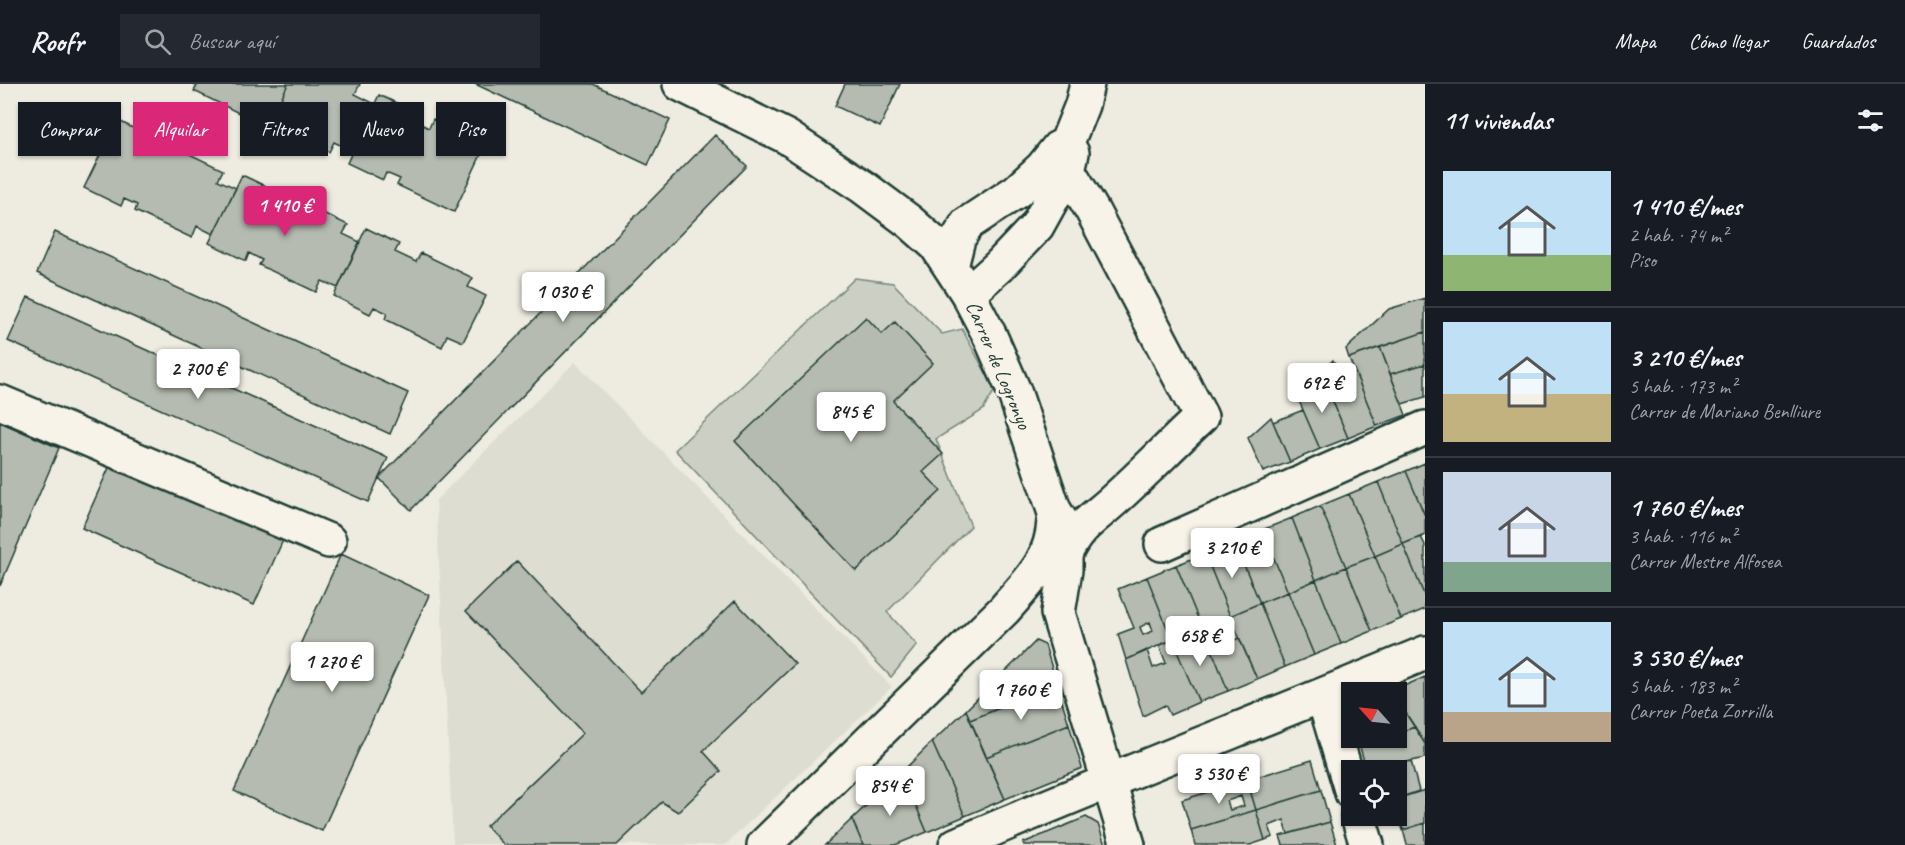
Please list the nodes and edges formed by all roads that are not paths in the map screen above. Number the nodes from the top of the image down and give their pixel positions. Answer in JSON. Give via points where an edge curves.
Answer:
{"nodes":[{"id":1,"x":680,"y":84,"type":"edge"},
{"id":2,"x":1087,"y":84,"type":"edge"},
{"id":3,"x":1067,"y":158,"type":"junction"},
{"id":4,"x":910,"y":222,"type":"junction"},
{"id":5,"x":967,"y":224,"type":"junction"},
{"id":6,"x":951,"y":267,"type":"junction"},
{"id":7,"x":968,"y":294,"type":"junction"},
{"id":8,"x":0,"y":402,"type":"edge"},
{"id":9,"x":1425,"y":428,"type":"edge"},
{"id":10,"x":1054,"y":510,"type":"junction"},
{"id":11,"x":329,"y":541,"type":"dead end"},
{"id":12,"x":1162,"y":544,"type":"dead end"},
{"id":13,"x":1065,"y":554,"type":"junction"},
{"id":14,"x":1004,"y":610,"type":"junction"},
{"id":15,"x":1058,"y":612,"type":"junction"},
{"id":16,"x":1425,"y":653,"type":"edge"},
{"id":17,"x":1323,"y":696,"type":"junction"},
{"id":18,"x":1342,"y":760,"type":"edge"},
{"id":19,"x":1108,"y":780,"type":"junction"},
{"id":20,"x":1361,"y":826,"type":"edge"},
{"id":21,"x":764,"y":845,"type":"edge"},
{"id":22,"x":956,"y":845,"type":"edge"},
{"id":23,"x":1128,"y":845,"type":"edge"},
{"id":24,"x":1367,"y":845,"type":"edge"}],
"edges":[{"from":1,"to":4,"type":"street","name":"Carrer de Logronyo","via":[[787,137]]},
{"from":2,"to":3,"type":"street"},
{"from":3,"to":5,"type":"street","via":[[1058,148],[1017,191]]},
{"from":3,"to":7,"type":"street","via":[[1037,226]]},
{"from":3,"to":13,"type":"street","via":[[1201,417],[1113,502],[1082,526]]},
{"from":4,"to":5,"type":"street","via":[[934,228]]},
{"from":4,"to":6,"type":"street","name":"Carrer de Logronyo","via":[[936,245]]},
{"from":5,"to":6,"type":"street","via":[[958,239]]},
{"from":6,"to":7,"type":"street","name":"Carrer de Logronyo"},
{"from":7,"to":10,"type":"street","name":"Carrer de Logronyo","via":[[1014,391]]},
{"from":8,"to":11,"type":"street"},
{"from":9,"to":12,"type":"street"},
{"from":10,"to":13,"type":"street","name":"Carrer de Logronyo","via":[[1062,524]]},
{"from":10,"to":14,"type":"street","via":[[1049,551],[1038,571]]},
{"from":13,"to":15,"type":"street","name":"Carrer de Logronyo"},
{"from":14,"to":15,"type":"street","via":[[1032,604]]},
{"from":14,"to":21,"type":"street"},
{"from":15,"to":19,"type":"street"},
{"from":16,"to":17,"type":"street"},
{"from":17,"to":18,"type":"street"},
{"from":17,"to":19,"type":"street"},
{"from":19,"to":22,"type":"street"},
{"from":19,"to":23,"type":"street"},
{"from":20,"to":24,"type":"street"}]}
